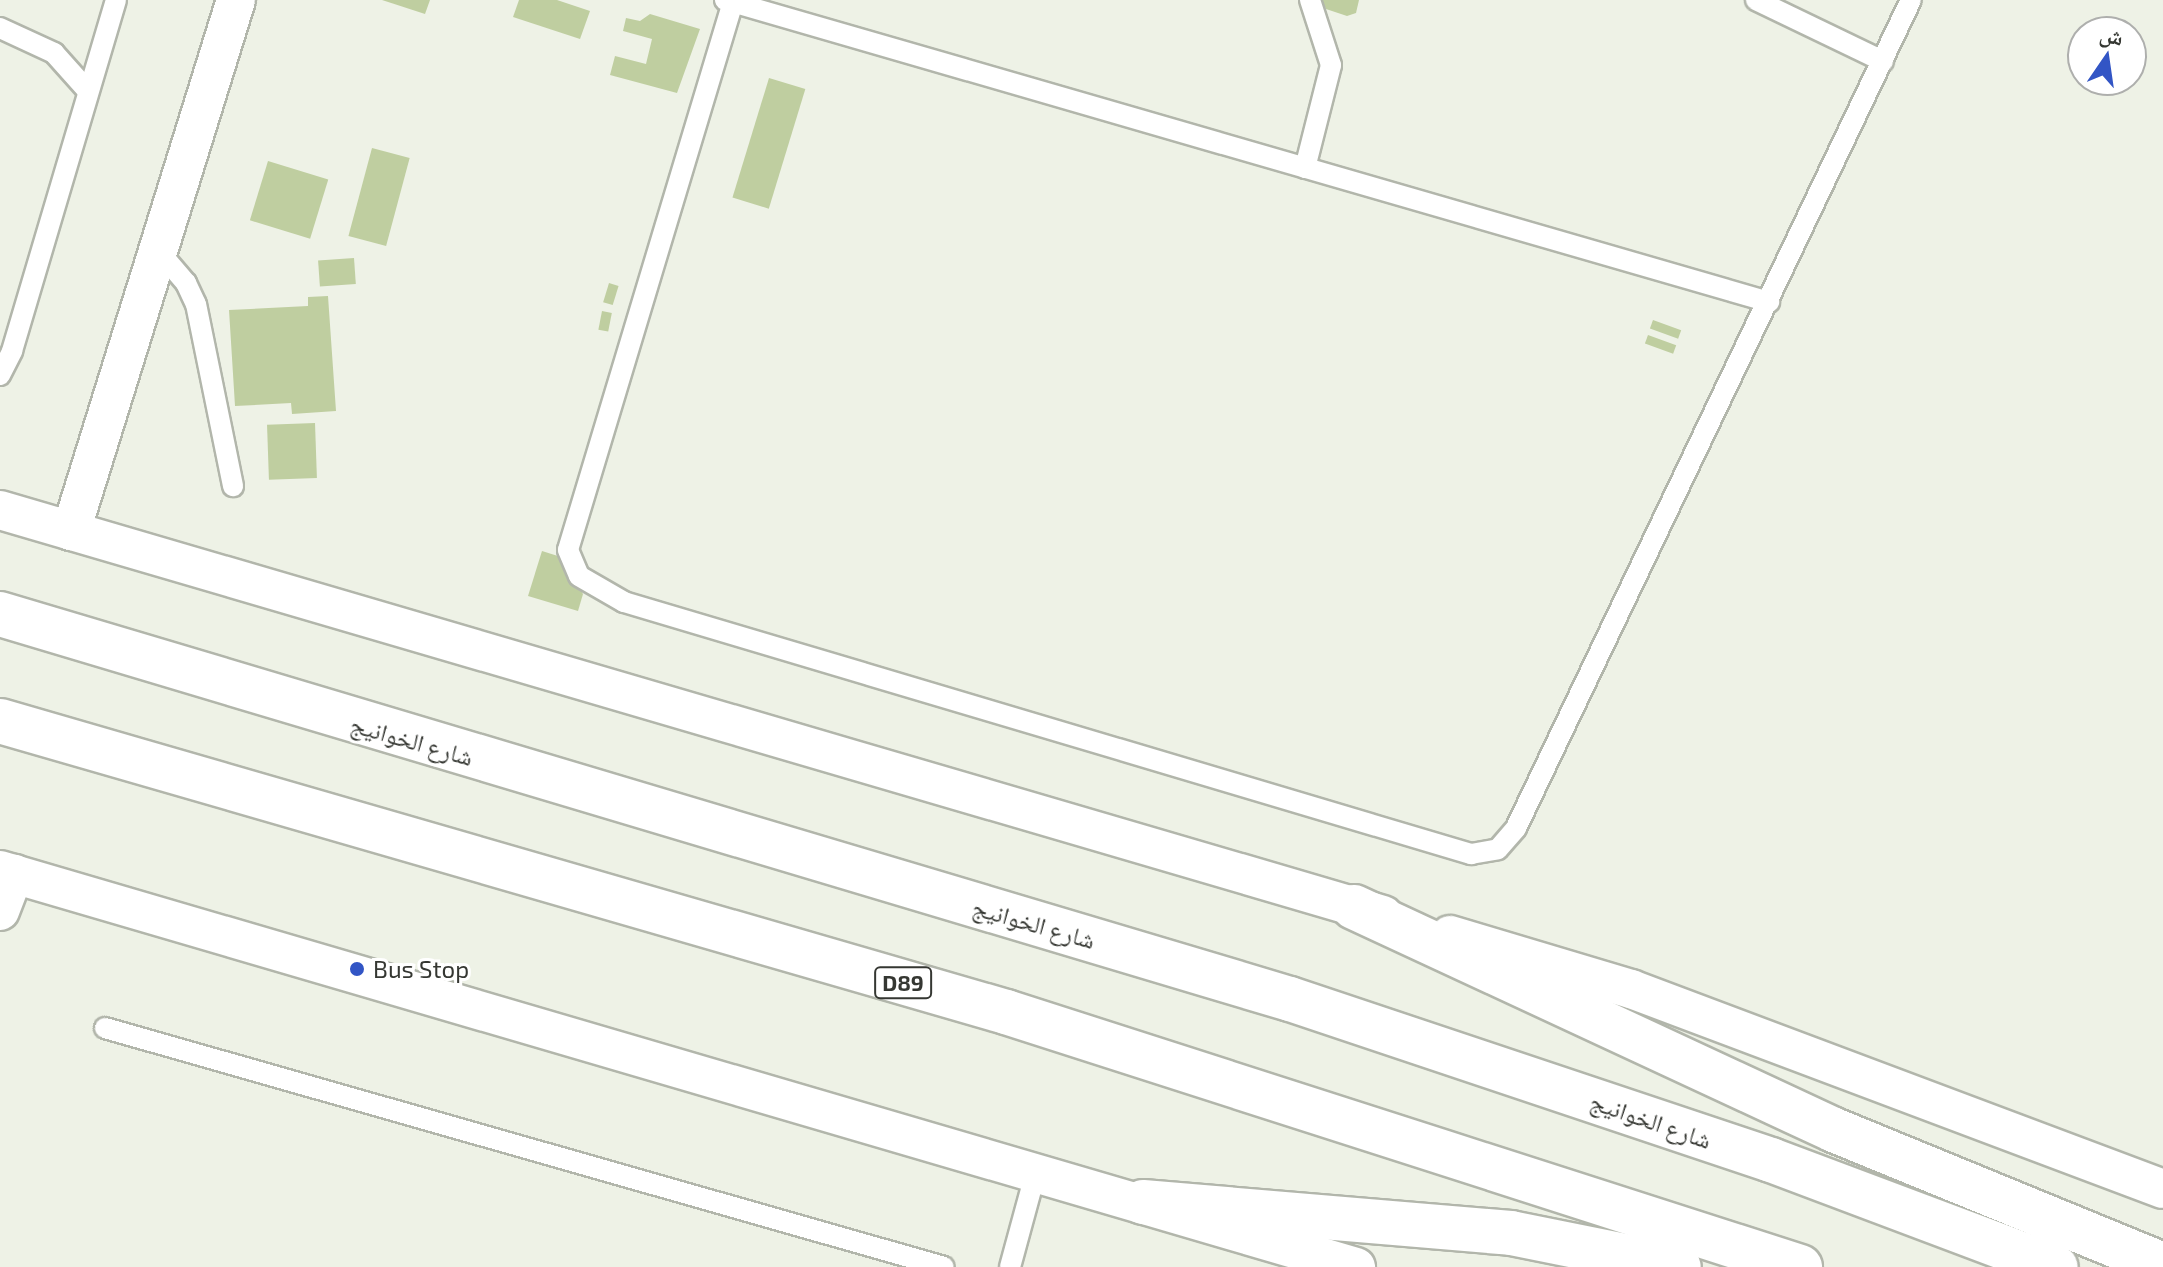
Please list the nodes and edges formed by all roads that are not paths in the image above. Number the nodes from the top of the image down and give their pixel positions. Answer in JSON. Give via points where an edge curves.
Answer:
{"nodes":[{"id":1,"x":116,"y":0,"type":"edge"},
{"id":2,"x":236,"y":0,"type":"edge"},
{"id":3,"x":1310,"y":0,"type":"edge"},
{"id":4,"x":1756,"y":0,"type":"edge"},
{"id":5,"x":1911,"y":0,"type":"edge"},
{"id":6,"x":745,"y":3,"type":"edge"},
{"id":7,"x":0,"y":28,"type":"edge"},
{"id":8,"x":1883,"y":61,"type":"junction"},
{"id":9,"x":88,"y":91,"type":"junction"},
{"id":10,"x":1305,"y":168,"type":"junction"},
{"id":11,"x":157,"y":249,"type":"junction"},
{"id":12,"x":1769,"y":302,"type":"junction"},
{"id":13,"x":0,"y":375,"type":"edge"},
{"id":14,"x":233,"y":486,"type":"dead end"},
{"id":15,"x":0,"y":510,"type":"edge"},
{"id":16,"x":71,"y":531,"type":"junction"},
{"id":17,"x":0,"y":614,"type":"edge"},
{"id":18,"x":0,"y":721,"type":"edge"},
{"id":19,"x":7,"y":872,"type":"edge"},
{"id":20,"x":1354,"y":907,"type":"junction"},
{"id":21,"x":0,"y":911,"type":"edge"},
{"id":22,"x":105,"y":1028,"type":"dead end"},
{"id":23,"x":1036,"y":1171,"type":"junction"},
{"id":24,"x":2163,"y":1189,"type":"edge"},
{"id":25,"x":1143,"y":1202,"type":"junction"},
{"id":26,"x":2163,"y":1265,"type":"edge"},
{"id":27,"x":944,"y":1267,"type":"edge"},
{"id":28,"x":1010,"y":1267,"type":"edge"},
{"id":29,"x":1356,"y":1267,"type":"edge"},
{"id":30,"x":1679,"y":1267,"type":"edge"},
{"id":31,"x":1800,"y":1267,"type":"edge"},
{"id":32,"x":2056,"y":1267,"type":"edge"}],
"edges":[{"from":1,"to":9,"type":"lane"},
{"from":2,"to":11,"type":"street"},
{"from":3,"to":10,"type":"lane","via":[[1331,65]]},
{"from":4,"to":8,"type":"lane"},
{"from":5,"to":8,"type":"lane"},
{"from":6,"to":10,"type":"lane"},
{"from":6,"to":12,"type":"lane","via":[[571,541],[572,569],[592,588],[624,602],[1471,854],[1498,849],[1516,828]]},
{"from":7,"to":9,"type":"lane","via":[[54,53]]},
{"from":8,"to":12,"type":"lane"},
{"from":9,"to":13,"type":"lane","via":[[12,351]]},
{"from":10,"to":12,"type":"lane"},
{"from":11,"to":14,"type":"lane","via":[[196,304]]},
{"from":11,"to":16,"type":"street"},
{"from":15,"to":16,"type":"street"},
{"from":16,"to":20,"type":"street"},
{"from":17,"to":32,"type":"highway","name":"شارع الخوانيج","via":[[1290,999],[1771,1160]]},
{"from":18,"to":31,"type":"highway","number":"D89","via":[[1006,1012]]},
{"from":19,"to":21,"type":"street"},
{"from":19,"to":23,"type":"street"},
{"from":20,"to":24,"type":"street","via":[[1631,989]]},
{"from":20,"to":26,"type":"highway","via":[[1834,1130]]},
{"from":22,"to":27,"type":"lane"},
{"from":23,"to":25,"type":"street"},
{"from":23,"to":28,"type":"lane"},
{"from":25,"to":29,"type":"street"},
{"from":25,"to":30,"type":"highway","via":[[1451,1226],[1603,1249]]}]}
